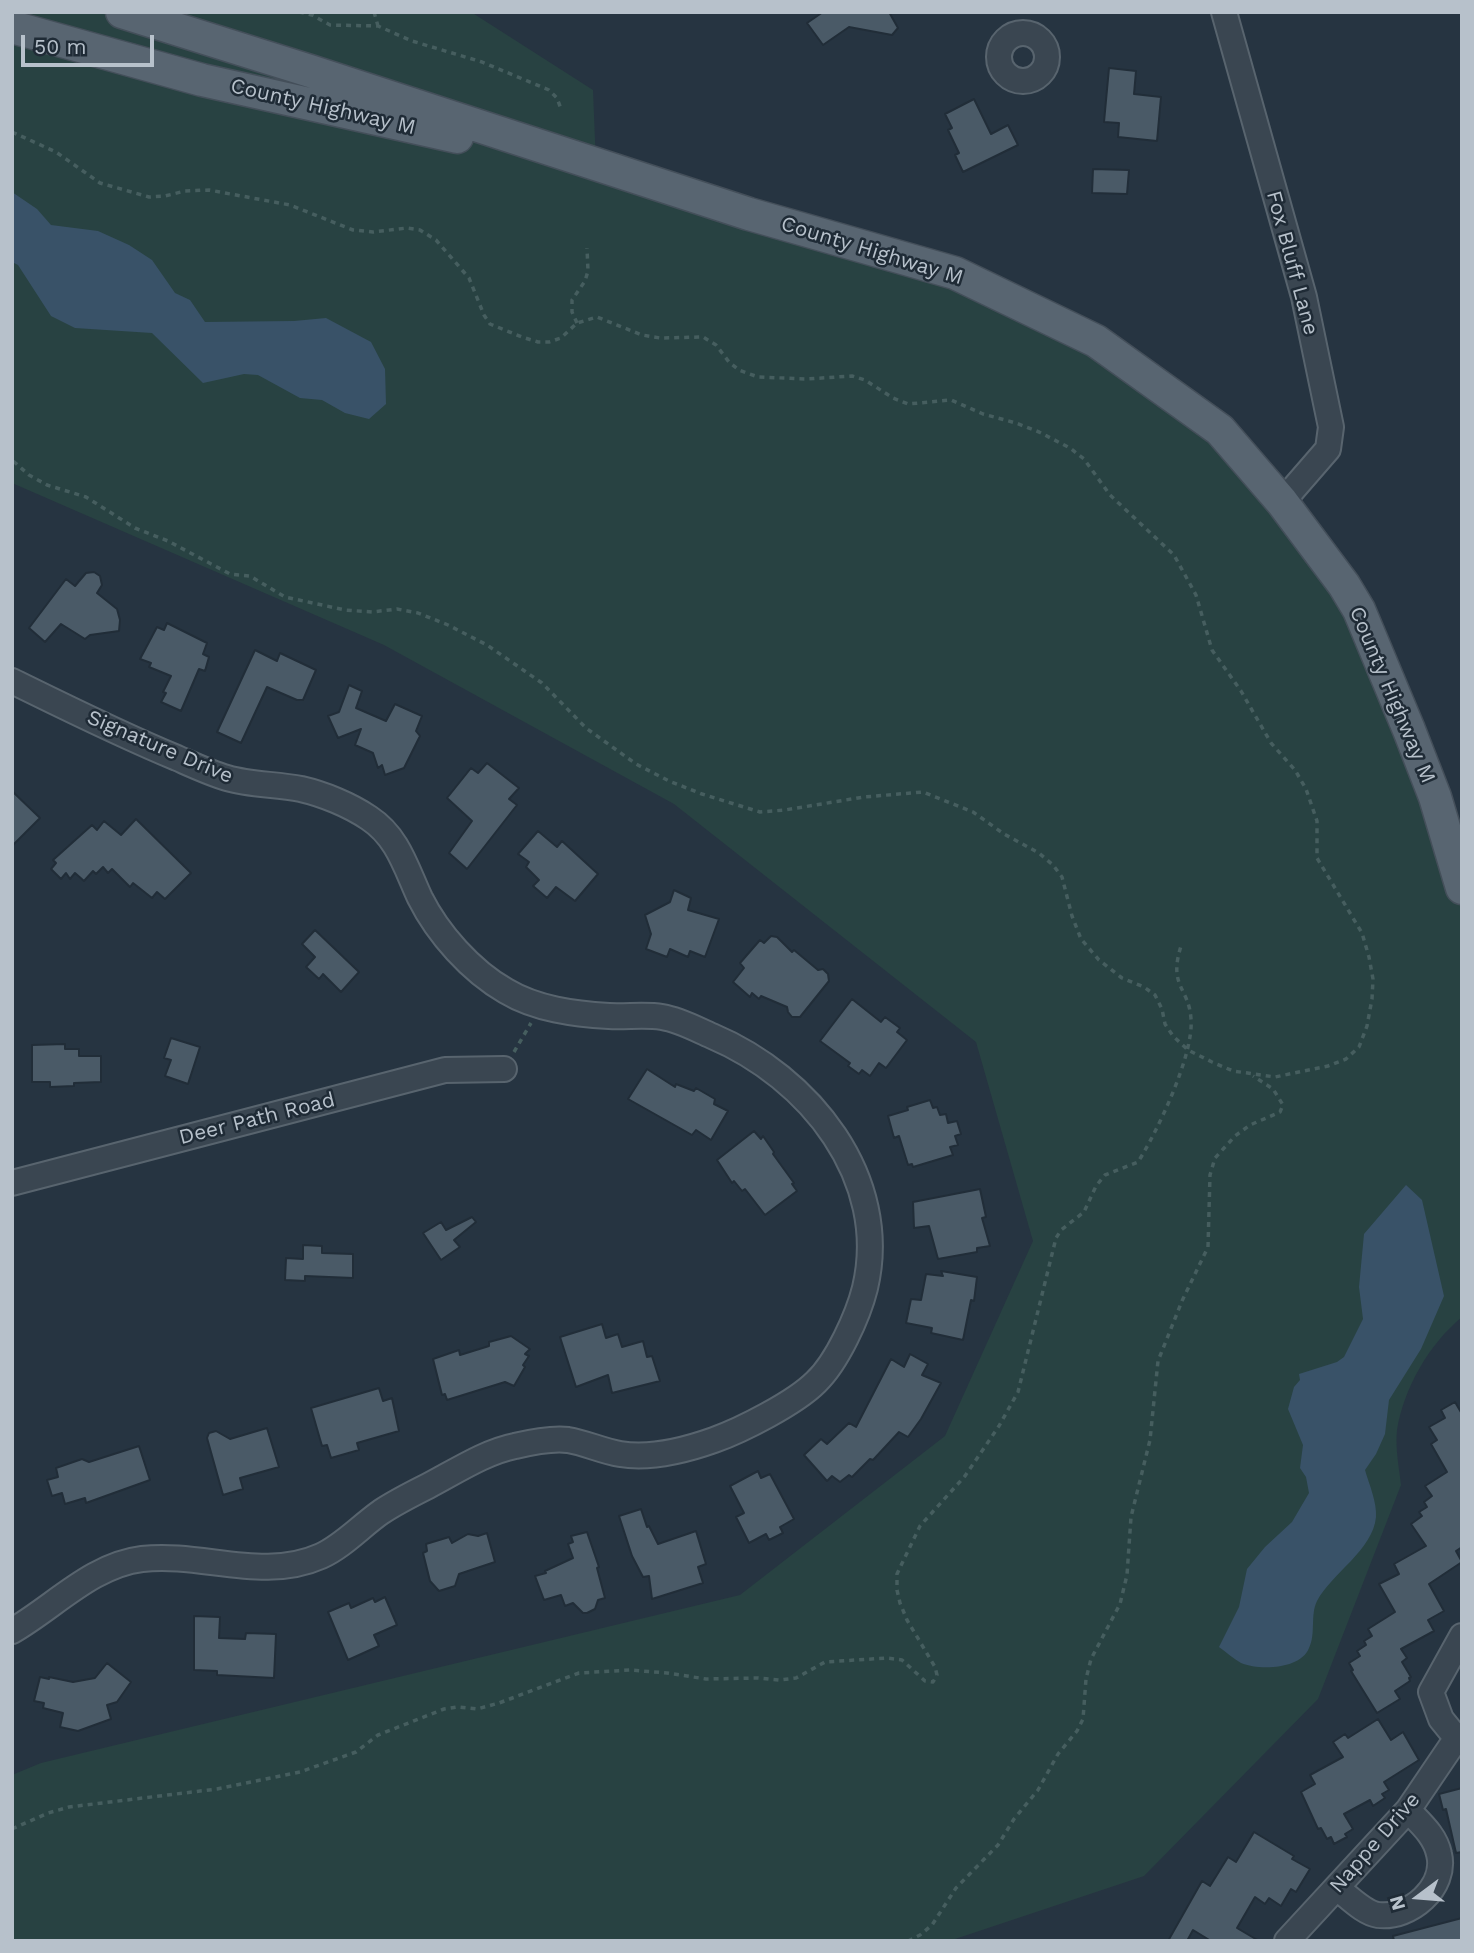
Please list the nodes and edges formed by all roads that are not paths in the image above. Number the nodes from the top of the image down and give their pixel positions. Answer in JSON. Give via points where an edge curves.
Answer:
{"nodes":[{"id":1,"x":122,"y":12,"type":"edge"},
{"id":2,"x":1224,"y":12,"type":"edge"},
{"id":3,"x":12,"y":27,"type":"edge"},
{"id":4,"x":596,"y":165,"type":"junction"},
{"id":5,"x":1282,"y":502,"type":"junction"},
{"id":6,"x":12,"y":681,"type":"edge"},
{"id":7,"x":1462,"y":888,"type":"edge"},
{"id":8,"x":503,"y":1069,"type":"road end"},
{"id":9,"x":12,"y":1183,"type":"edge"},
{"id":10,"x":12,"y":1632,"type":"edge"},
{"id":11,"x":1462,"y":1636,"type":"edge"},
{"id":12,"x":1460,"y":1739,"type":"edge"},
{"id":13,"x":1408,"y":1810,"type":"junction"},
{"id":14,"x":1337,"y":1888,"type":"junction"},
{"id":15,"x":1287,"y":1941,"type":"edge"}],
"edges":[{"from":1,"to":4,"type":"main road","name":"County Highway M"},
{"from":2,"to":5,"type":"street","name":"Fox Bluff Lane","via":[[1304,298],[1331,426],[1328,449]]},
{"from":3,"to":4,"type":"main road","name":"County Highway M","via":[[202,80]]},
{"from":4,"to":5,"type":"main road","name":"County Highway M","via":[[956,273],[1084,335],[1220,430]]},
{"from":5,"to":7,"type":"main road","name":"County Highway M","via":[[1359,610],[1435,797]]},
{"from":6,"to":10,"type":"street","name":"Signature Drive","via":[[137,742],[230,779],[301,789],[365,814],[384,829],[402,855],[426,909],[451,944],[508,993],[541,1006],[680,1021],[742,1050],[794,1087],[822,1118],[846,1152],[871,1230],[871,1254],[854,1324],[817,1381],[770,1413],[721,1437],[688,1448],[623,1455],[566,1440],[507,1447],[385,1509],[326,1554],[282,1568],[184,1558],[125,1562],[97,1574]]},
{"from":8,"to":9,"type":"street","name":"Deer Path Road","via":[[445,1070]]},
{"from":11,"to":12,"type":"street","name":"Nappe Drive","via":[[1431,1692],[1441,1719]]},
{"from":12,"to":13,"type":"street","name":"Nappe Drive"},
{"from":13,"to":14,"type":"street","name":"Nappe Drive"},
{"from":13,"to":14,"type":"street","via":[[1427,1829],[1440,1856],[1426,1896],[1410,1909],[1377,1915]]},
{"from":14,"to":15,"type":"street","name":"Nappe Drive"}]}
